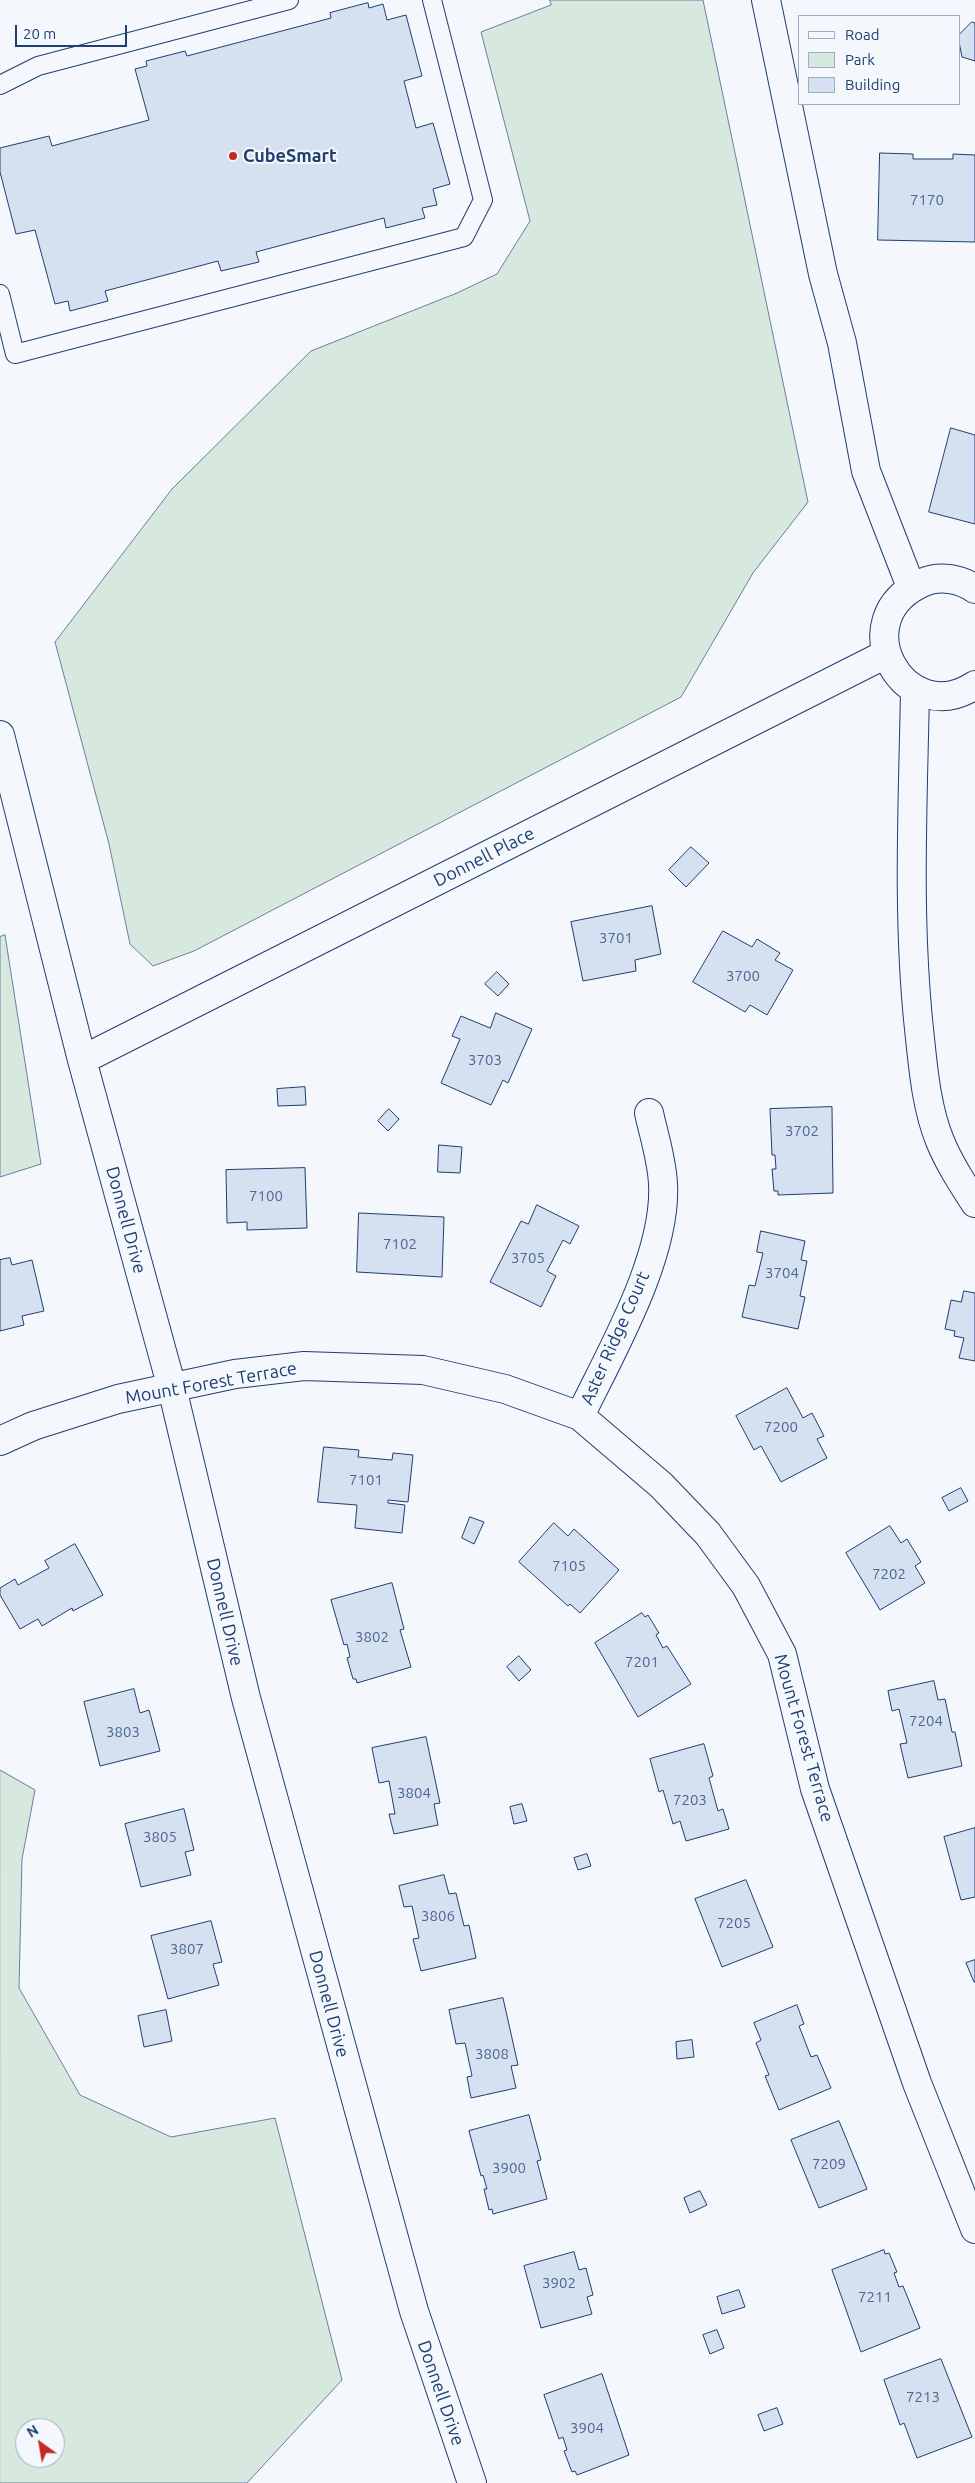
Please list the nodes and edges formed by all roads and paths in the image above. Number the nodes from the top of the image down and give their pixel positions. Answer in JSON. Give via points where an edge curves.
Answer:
{"nodes":[{"id":1,"x":289,"y":0,"type":"edge"},
{"id":2,"x":432,"y":0,"type":"edge"},
{"id":3,"x":766,"y":0,"type":"edge"},
{"id":4,"x":0,"y":85,"type":"edge"},
{"id":5,"x":0,"y":294,"type":"edge"},
{"id":6,"x":911,"y":588,"type":"junction"},
{"id":7,"x":975,"y":589,"type":"edge"},
{"id":8,"x":886,"y":654,"type":"junction"},
{"id":9,"x":975,"y":686,"type":"edge"},
{"id":10,"x":915,"y":690,"type":"junction"},
{"id":11,"x":0,"y":735,"type":"edge"},
{"id":12,"x":82,"y":1060,"type":"junction"},
{"id":13,"x":648,"y":1113,"type":"dead end"},
{"id":14,"x":975,"y":1203,"type":"edge"},
{"id":15,"x":172,"y":1388,"type":"junction"},
{"id":16,"x":580,"y":1416,"type":"junction"},
{"id":17,"x":0,"y":1441,"type":"edge"},
{"id":18,"x":975,"y":2229,"type":"edge"},
{"id":19,"x":472,"y":2483,"type":"edge"}],
"edges":[{"from":1,"to":4,"type":"lane","via":[[38,66]]},
{"from":2,"to":5,"type":"lane","via":[[483,200],[464,237],[15,354]]},
{"from":3,"to":6,"type":"street","via":[[823,274],[842,343],[866,471]]},
{"from":6,"to":7,"type":"street","via":[[930,579],[950,579]]},
{"from":6,"to":8,"type":"street","via":[[896,600],[887,616],[883,635]]},
{"from":8,"to":10,"type":"street","via":[[892,669]]},
{"from":8,"to":12,"type":"street","name":"Donnell Place"},
{"from":9,"to":10,"type":"street","via":[[950,696],[932,696]]},
{"from":10,"to":14,"type":"street","via":[[911,899],[913,971],[922,1057],[940,1140]]},
{"from":11,"to":12,"type":"street","name":"Donnell Drive"},
{"from":12,"to":15,"type":"street","name":"Donnell Drive"},
{"from":13,"to":16,"type":"street","name":"Aster Ridge Court","via":[[663,1184],[659,1229],[637,1297]]},
{"from":15,"to":16,"type":"street","name":"Mount Forest Terrace","via":[[236,1374],[304,1366],[423,1370],[505,1389]]},
{"from":15,"to":17,"type":"street","name":"Mount Forest Terrace","via":[[84,1409]]},
{"from":15,"to":19,"type":"street","name":"Donnell Drive","via":[[246,1698],[314,1952],[414,2311]]},
{"from":16,"to":18,"type":"street","name":"Mount Forest Terrace","via":[[661,1485],[708,1534],[746,1586],[782,1654],[818,1798],[918,2083]]}]}
